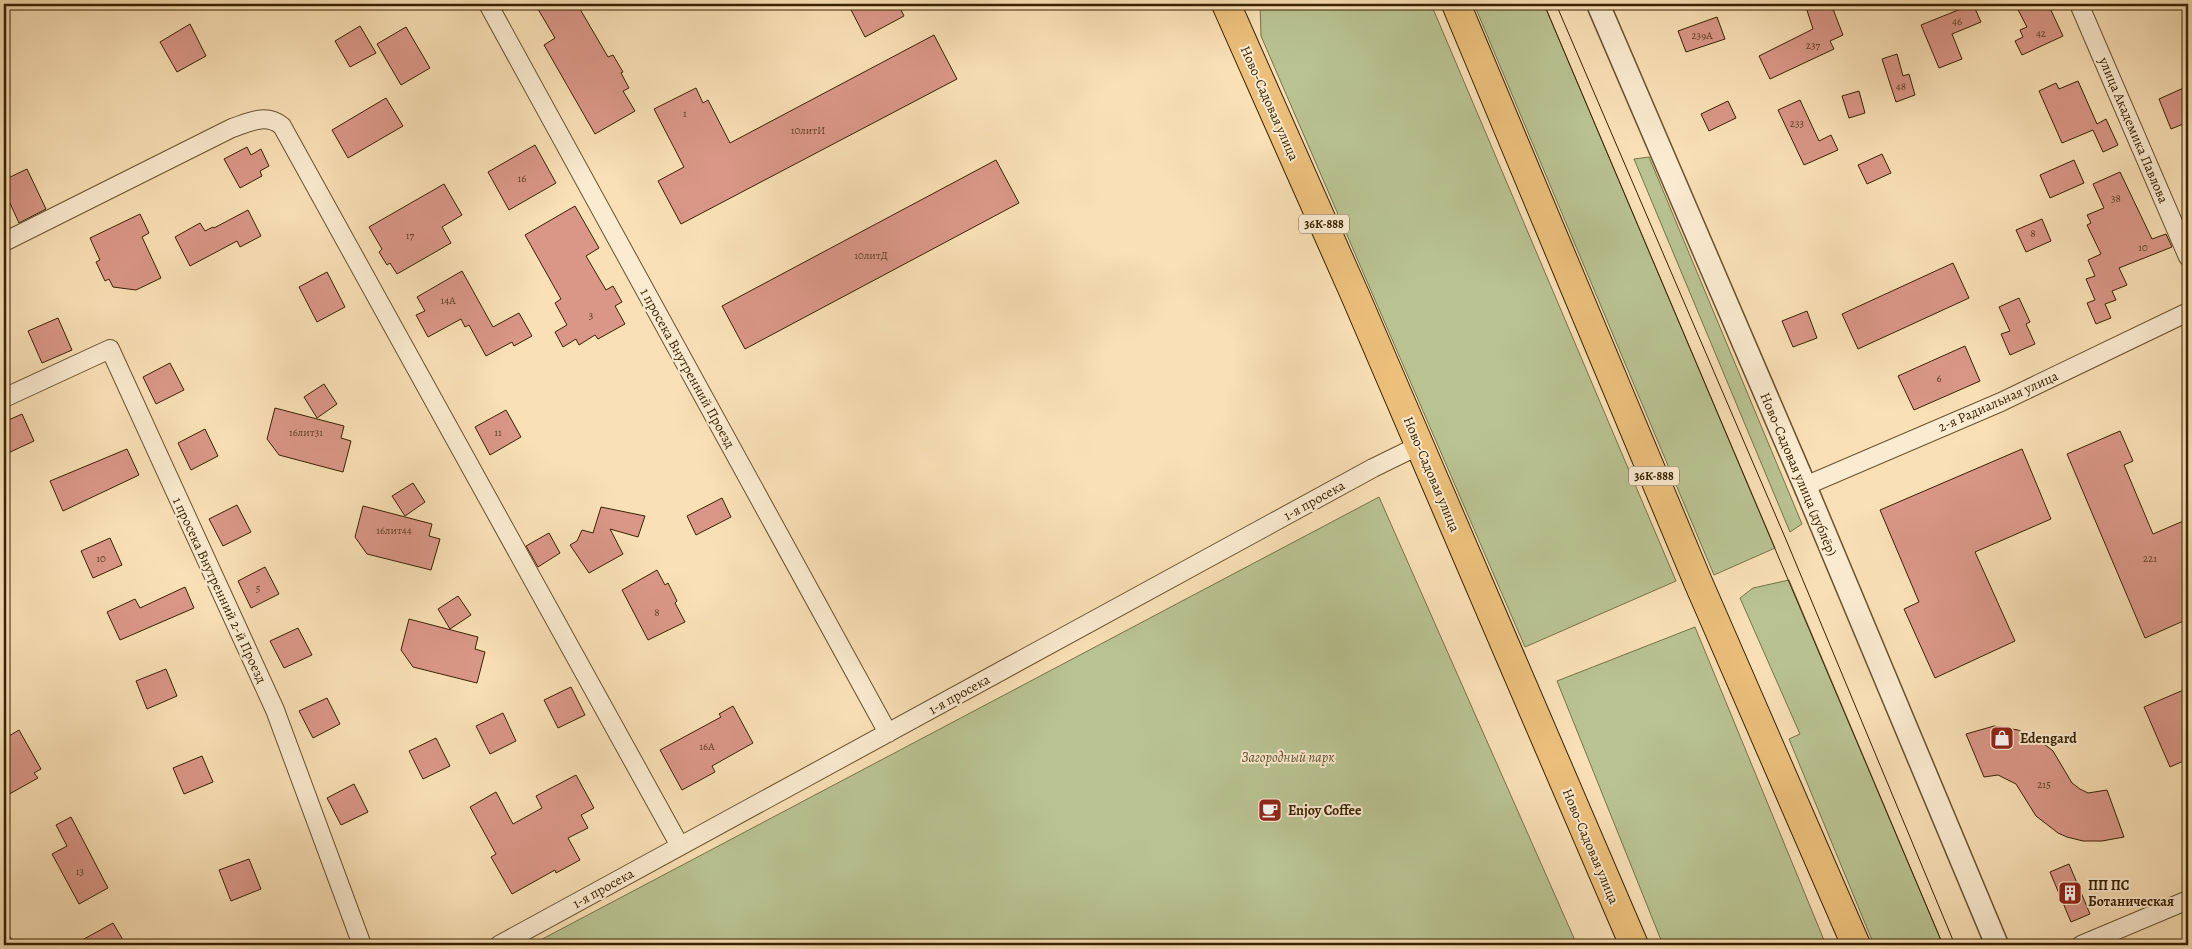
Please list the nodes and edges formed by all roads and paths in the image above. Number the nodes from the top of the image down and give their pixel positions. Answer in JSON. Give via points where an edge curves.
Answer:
{"nodes":[{"id":1,"x":488,"y":4,"type":"edge"},
{"id":2,"x":1226,"y":4,"type":"edge"},
{"id":3,"x":1456,"y":4,"type":"edge"},
{"id":4,"x":1598,"y":4,"type":"edge"},
{"id":5,"x":2079,"y":4,"type":"edge"},
{"id":6,"x":4,"y":242,"type":"edge"},
{"id":7,"x":2188,"y":257,"type":"edge"},
{"id":8,"x":2188,"y":312,"type":"edge"},
{"id":9,"x":4,"y":398,"type":"edge"},
{"id":10,"x":1420,"y":445,"type":"junction"},
{"id":11,"x":1805,"y":486,"type":"junction"},
{"id":12,"x":888,"y":733,"type":"junction"},
{"id":13,"x":680,"y":846,"type":"junction"},
{"id":14,"x":2188,"y":900,"type":"edge"},
{"id":15,"x":362,"y":945,"type":"edge"},
{"id":16,"x":499,"y":945,"type":"edge"},
{"id":17,"x":1634,"y":945,"type":"edge"},
{"id":18,"x":1856,"y":945,"type":"edge"},
{"id":19,"x":1997,"y":945,"type":"edge"},
{"id":20,"x":2081,"y":945,"type":"edge"}],
"edges":[{"from":1,"to":12,"type":"street","name":"1 просека Внутренний Проезд"},
{"from":2,"to":10,"type":"main road","name":"Ново-Садовая улица","number":"36К-888"},
{"from":3,"to":18,"type":"main road","number":"36К-888","via":[[1698,582]]},
{"from":4,"to":11,"type":"street","name":"Ново-Садовая улица (дублёр)"},
{"from":5,"to":7,"type":"street","name":"улица Академика Павлова"},
{"from":6,"to":13,"type":"street","via":[[232,128],[266,118],[282,126]]},
{"from":8,"to":11,"type":"street","name":"2-я Радиальная улица","via":[[2001,402]]},
{"from":9,"to":15,"type":"street","name":"1 просека Внутренний 2-й Проезд","via":[[110,349],[275,710]]},
{"from":10,"to":12,"type":"street","name":"1-я просека"},
{"from":10,"to":17,"type":"main road","name":"Ново-Садовая улица","number":"36К-888"},
{"from":11,"to":19,"type":"street","name":"Ново-Садовая улица (дублёр)"},
{"from":12,"to":13,"type":"street","name":"1-я просека"},
{"from":13,"to":16,"type":"street","name":"1-я просека"},
{"from":14,"to":20,"type":"street"}]}
